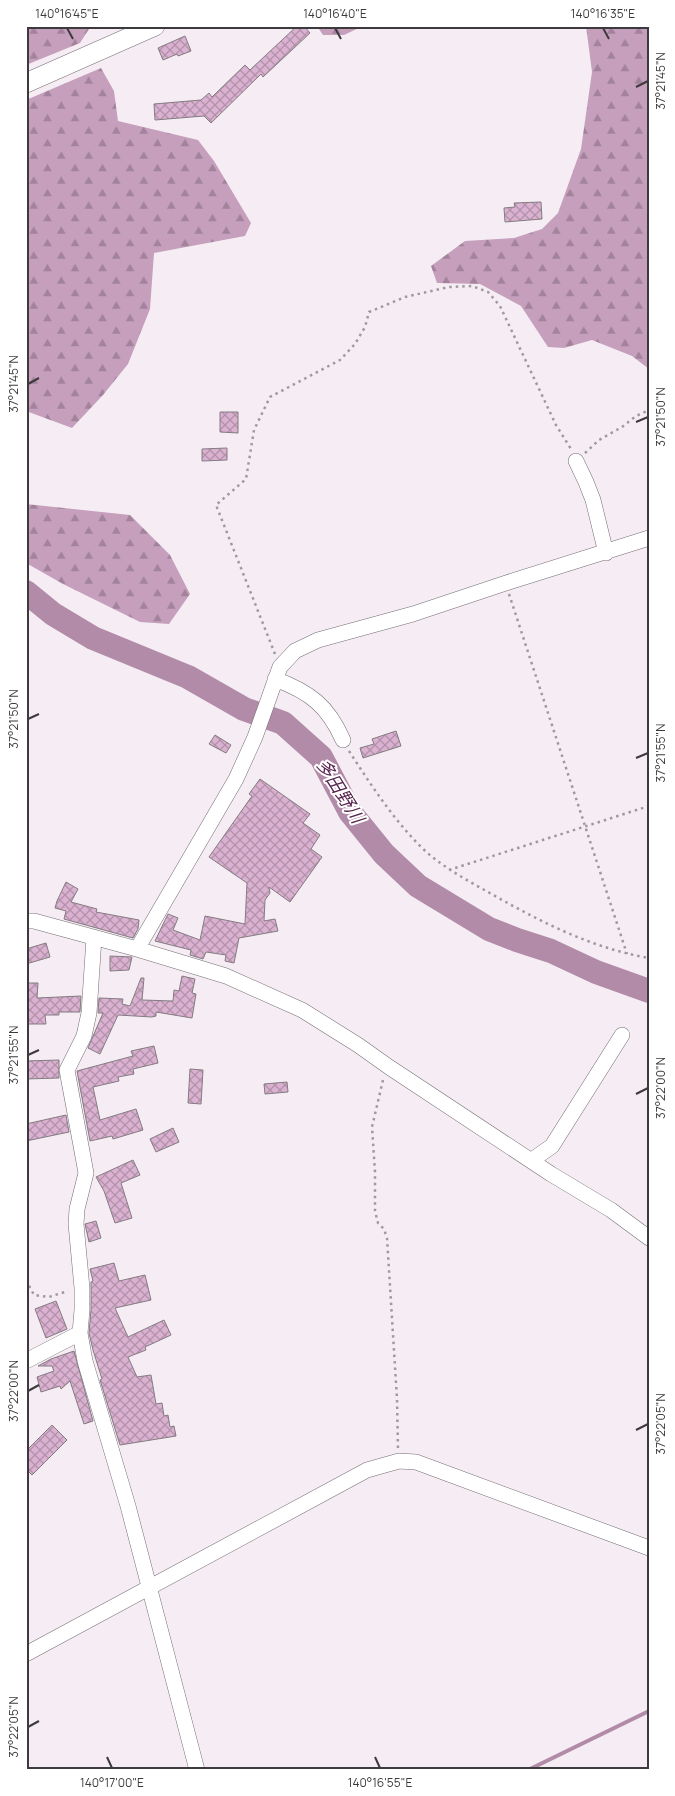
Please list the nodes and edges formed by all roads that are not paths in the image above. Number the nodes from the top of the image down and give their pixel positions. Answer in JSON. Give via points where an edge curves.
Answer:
{"nodes":[{"id":1,"x":155,"y":26,"type":"edge"},
{"id":2,"x":26,"y":82,"type":"edge"},
{"id":3,"x":576,"y":461,"type":"road end"},
{"id":4,"x":649,"y":538,"type":"edge"},
{"id":5,"x":606,"y":553,"type":"junction"},
{"id":6,"x":276,"y":677,"type":"junction"},
{"id":7,"x":343,"y":740,"type":"road end"},
{"id":8,"x":26,"y":920,"type":"edge"},
{"id":9,"x":94,"y":938,"type":"junction"},
{"id":10,"x":137,"y":949,"type":"junction"},
{"id":11,"x":622,"y":1035,"type":"dead end"},
{"id":12,"x":532,"y":1160,"type":"junction"},
{"id":13,"x":649,"y":1238,"type":"edge"},
{"id":14,"x":80,"y":1333,"type":"junction"},
{"id":15,"x":26,"y":1361,"type":"edge"},
{"id":16,"x":649,"y":1548,"type":"edge"},
{"id":17,"x":150,"y":1588,"type":"junction"},
{"id":18,"x":26,"y":1654,"type":"edge"},
{"id":19,"x":197,"y":1770,"type":"edge"}],
"edges":[{"from":1,"to":2,"type":"street"},
{"from":3,"to":5,"type":"street","via":[[593,500]]},
{"from":4,"to":5,"type":"street"},
{"from":5,"to":6,"type":"street","via":[[413,614],[318,640],[295,651]]},
{"from":6,"to":7,"type":"street","via":[[311,696],[330,716]]},
{"from":6,"to":10,"type":"street","via":[[236,779]]},
{"from":8,"to":9,"type":"street"},
{"from":9,"to":10,"type":"street"},
{"from":9,"to":14,"type":"street","via":[[89,1012],[84,1036],[67,1070],[86,1173],[76,1224],[82,1288]]},
{"from":10,"to":12,"type":"street","via":[[226,976],[302,1010]]},
{"from":11,"to":12,"type":"street","via":[[552,1146]]},
{"from":12,"to":13,"type":"street"},
{"from":14,"to":15,"type":"street"},
{"from":14,"to":17,"type":"street","via":[[85,1361]]},
{"from":16,"to":17,"type":"street","via":[[416,1462],[399,1461],[367,1470]]},
{"from":17,"to":18,"type":"street"},
{"from":17,"to":19,"type":"street"}]}
